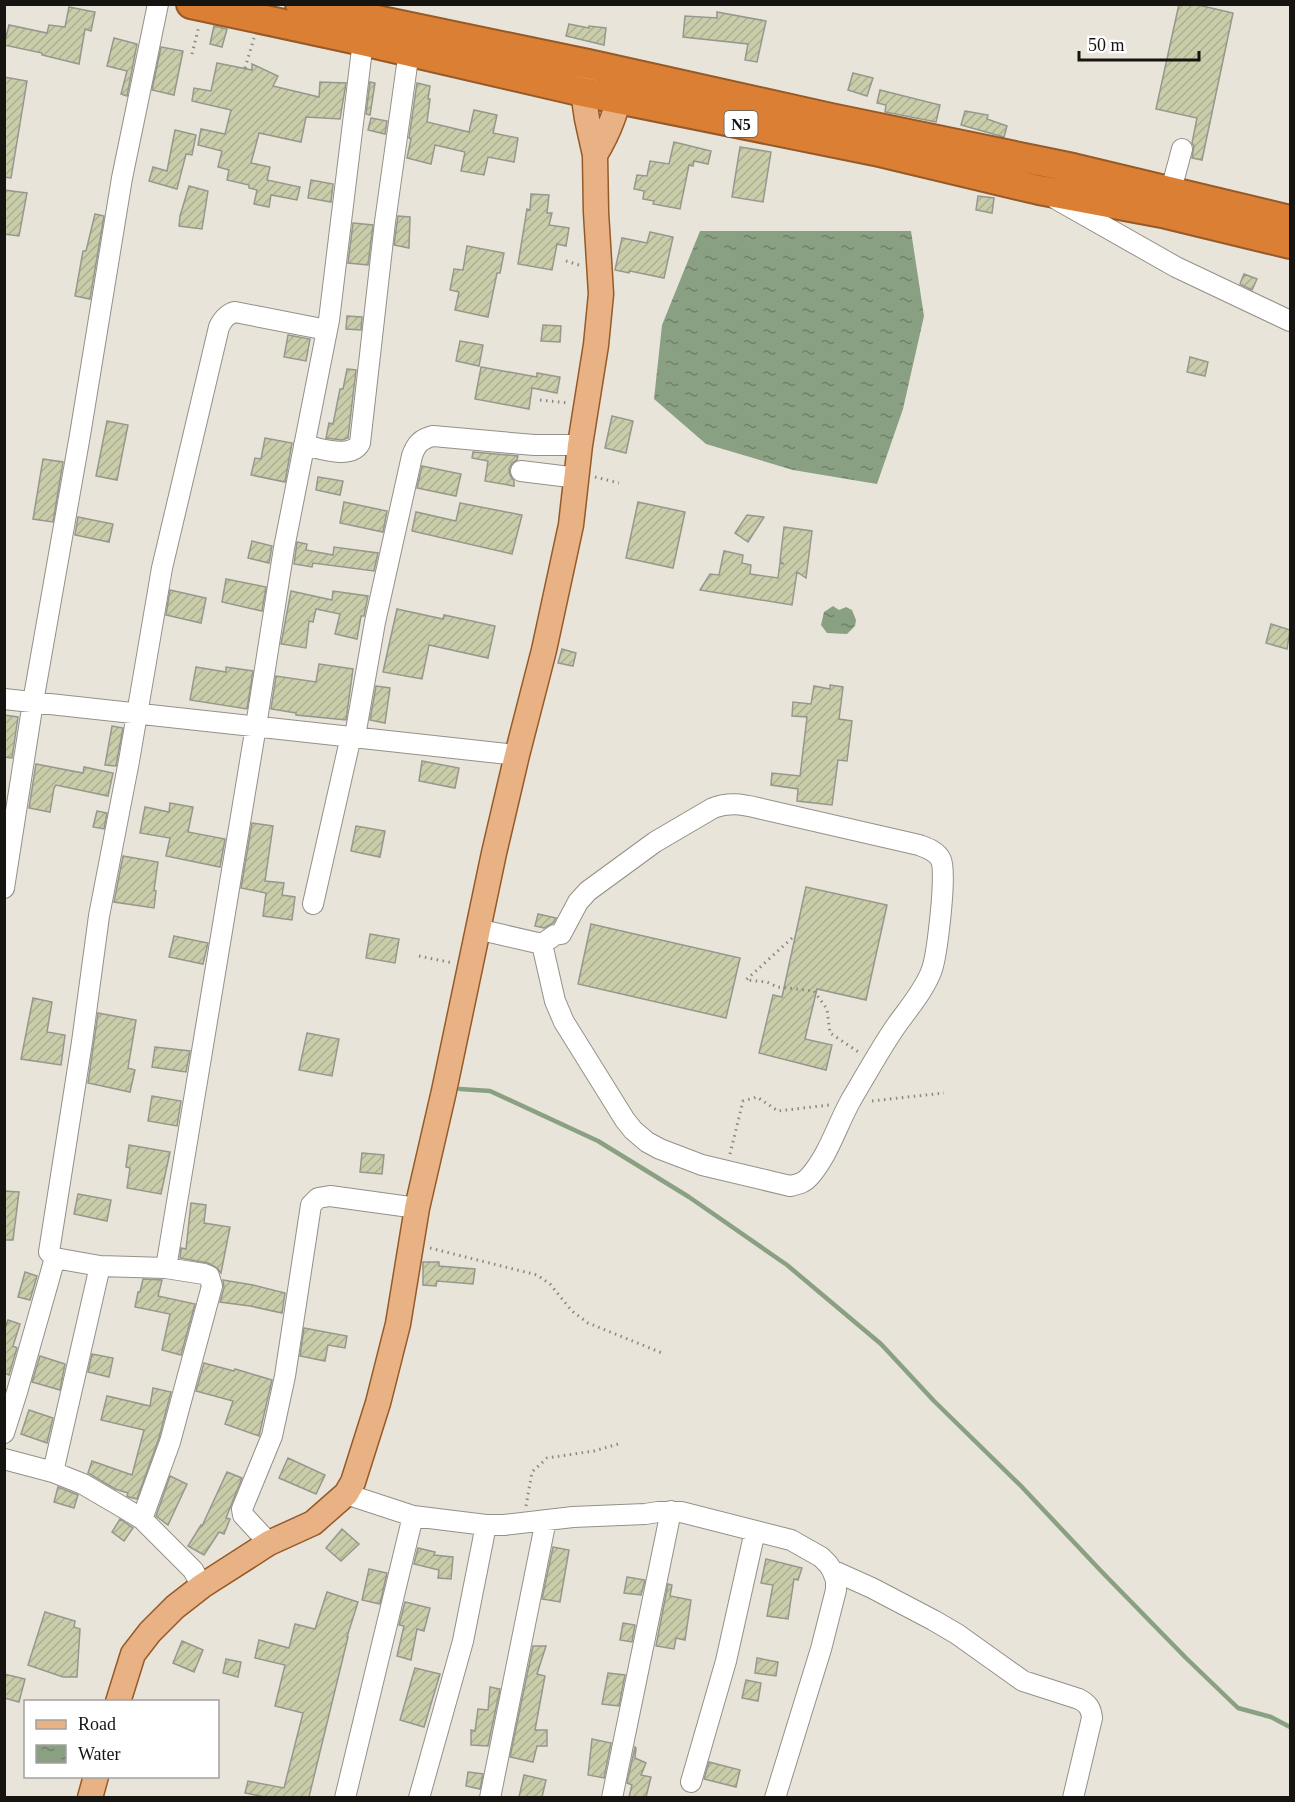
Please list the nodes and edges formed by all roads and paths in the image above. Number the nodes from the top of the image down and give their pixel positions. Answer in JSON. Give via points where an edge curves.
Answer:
{"nodes":[{"id":1,"x":158,"y":4,"type":"edge"},
{"id":2,"x":300,"y":4,"type":"edge"},
{"id":3,"x":198,"y":6,"type":"edge"},
{"id":4,"x":259,"y":19,"type":"junction"},
{"id":5,"x":363,"y":41,"type":"junction"},
{"id":6,"x":409,"y":51,"type":"junction"},
{"id":7,"x":192,"y":54,"type":"dead end"},
{"id":8,"x":588,"y":64,"type":"junction"},
{"id":9,"x":245,"y":68,"type":"dead end"},
{"id":10,"x":621,"y":85,"type":"junction"},
{"id":11,"x":584,"y":92,"type":"junction"},
{"id":12,"x":1182,"y":149,"type":"dead end"},
{"id":13,"x":595,"y":155,"type":"junction"},
{"id":14,"x":1039,"y":190,"type":"junction"},
{"id":15,"x":1171,"y":190,"type":"junction"},
{"id":16,"x":1290,"y":220,"type":"edge"},
{"id":17,"x":1290,"y":244,"type":"edge"},
{"id":18,"x":1290,"y":321,"type":"edge"},
{"id":19,"x":327,"y":330,"type":"junction"},
{"id":20,"x":540,"y":400,"type":"dead end"},
{"id":21,"x":588,"y":406,"type":"junction"},
{"id":22,"x":304,"y":445,"type":"junction"},
{"id":23,"x":580,"y":445,"type":"junction"},
{"id":24,"x":521,"y":471,"type":"dead end"},
{"id":25,"x":578,"y":475,"type":"junction"},
{"id":26,"x":619,"y":483,"type":"dead end"},
{"id":27,"x":4,"y":699,"type":"edge"},
{"id":28,"x":33,"y":702,"type":"junction"},
{"id":29,"x":136,"y":714,"type":"junction"},
{"id":30,"x":256,"y":726,"type":"junction"},
{"id":31,"x":353,"y":736,"type":"junction"},
{"id":32,"x":517,"y":755,"type":"junction"},
{"id":33,"x":4,"y":888,"type":"edge"},
{"id":34,"x":314,"y":904,"type":"dead end"},
{"id":35,"x":477,"y":929,"type":"junction"},
{"id":36,"x":792,"y":938,"type":"dead end"},
{"id":37,"x":542,"y":944,"type":"junction"},
{"id":38,"x":419,"y":956,"type":"dead end"},
{"id":39,"x":469,"y":966,"type":"junction"},
{"id":40,"x":874,"y":1062,"type":"junction"},
{"id":41,"x":743,"y":1101,"type":"dead end"},
{"id":42,"x":726,"y":1171,"type":"junction"},
{"id":43,"x":417,"y":1208,"type":"junction"},
{"id":44,"x":411,"y":1243,"type":"junction"},
{"id":45,"x":54,"y":1258,"type":"junction"},
{"id":46,"x":100,"y":1266,"type":"junction"},
{"id":47,"x":166,"y":1268,"type":"junction"},
{"id":48,"x":662,"y":1353,"type":"dead end"},
{"id":49,"x":4,"y":1433,"type":"edge"},
{"id":50,"x":618,"y":1444,"type":"dead end"},
{"id":51,"x":4,"y":1459,"type":"edge"},
{"id":52,"x":53,"y":1472,"type":"junction"},
{"id":53,"x":346,"y":1494,"type":"junction"},
{"id":54,"x":671,"y":1512,"type":"junction"},
{"id":55,"x":413,"y":1516,"type":"junction"},
{"id":56,"x":142,"y":1520,"type":"junction"},
{"id":57,"x":546,"y":1520,"type":"junction"},
{"id":58,"x":523,"y":1522,"type":"junction"},
{"id":59,"x":486,"y":1525,"type":"junction"},
{"id":60,"x":755,"y":1531,"type":"junction"},
{"id":61,"x":269,"y":1543,"type":"junction"},
{"id":62,"x":832,"y":1570,"type":"junction"},
{"id":63,"x":202,"y":1586,"type":"junction"},
{"id":64,"x":118,"y":1700,"type":"edge"},
{"id":65,"x":95,"y":1778,"type":"edge"},
{"id":66,"x":690,"y":1782,"type":"dead end"},
{"id":67,"x":90,"y":1797,"type":"edge"},
{"id":68,"x":345,"y":1797,"type":"edge"},
{"id":69,"x":419,"y":1797,"type":"edge"},
{"id":70,"x":490,"y":1797,"type":"edge"},
{"id":71,"x":612,"y":1797,"type":"edge"},
{"id":72,"x":775,"y":1797,"type":"edge"},
{"id":73,"x":1073,"y":1797,"type":"edge"}],
"edges":[{"from":1,"to":28,"type":"street","via":[[122,178]]},
{"from":2,"to":8,"type":"highway","number":"N5"},
{"from":3,"to":4,"type":"highway","number":"N5"},
{"from":3,"to":7,"type":"path"},
{"from":4,"to":5,"type":"highway","number":"N5"},
{"from":4,"to":9,"type":"path"},
{"from":5,"to":6,"type":"highway","number":"N5"},
{"from":5,"to":19,"type":"street"},
{"from":6,"to":11,"type":"highway","number":"N5"},
{"from":6,"to":22,"type":"street","via":[[360,443],[350,452]]},
{"from":8,"to":10,"type":"highway","number":"N5"},
{"from":8,"to":11,"type":"main road"},
{"from":10,"to":11,"type":"highway","number":"N5"},
{"from":10,"to":13,"type":"main road","via":[[608,135]]},
{"from":10,"to":14,"type":"highway","number":"N5","via":[[874,152]]},
{"from":10,"to":15,"type":"highway","number":"N5","via":[[820,116]]},
{"from":11,"to":13,"type":"main road"},
{"from":12,"to":15,"type":"street"},
{"from":13,"to":21,"type":"main road","via":[[601,294]]},
{"from":14,"to":17,"type":"highway","number":"N5","via":[[1162,213]]},
{"from":14,"to":18,"type":"street","via":[[1176,267]]},
{"from":15,"to":16,"type":"highway","number":"N5"},
{"from":19,"to":22,"type":"street"},
{"from":19,"to":29,"type":"street","via":[[236,312],[223,319],[219,327],[162,568]]},
{"from":20,"to":21,"type":"path"},
{"from":21,"to":23,"type":"main road"},
{"from":22,"to":30,"type":"street"},
{"from":23,"to":25,"type":"main road"},
{"from":23,"to":31,"type":"street","via":[[433,436],[417,443]]},
{"from":24,"to":25,"type":"street"},
{"from":25,"to":26,"type":"path"},
{"from":25,"to":32,"type":"main road","via":[[571,525]]},
{"from":27,"to":28,"type":"street"},
{"from":28,"to":29,"type":"street"},
{"from":28,"to":33,"type":"street"},
{"from":29,"to":30,"type":"street"},
{"from":29,"to":45,"type":"street","via":[[99,916],[49,1249]]},
{"from":30,"to":31,"type":"street"},
{"from":30,"to":47,"type":"street"},
{"from":31,"to":32,"type":"street"},
{"from":31,"to":34,"type":"street"},
{"from":32,"to":35,"type":"main road"},
{"from":35,"to":37,"type":"street"},
{"from":35,"to":39,"type":"main road"},
{"from":36,"to":40,"type":"path","via":[[746,980],[814,991],[826,1009],[830,1033]]},
{"from":37,"to":40,"type":"street","via":[[561,934],[588,891],[655,842],[722,804],[758,808],[930,849],[938,854],[944,870],[934,966]]},
{"from":37,"to":42,"type":"street","via":[[564,1022],[625,1120],[640,1137],[660,1149]]},
{"from":38,"to":39,"type":"path"},
{"from":39,"to":43,"type":"main road"},
{"from":40,"to":42,"type":"street","via":[[812,1175],[801,1184]]},
{"from":41,"to":42,"type":"path"},
{"from":43,"to":44,"type":"main road"},
{"from":43,"to":61,"type":"street","via":[[330,1196],[318,1198],[311,1205],[272,1436],[242,1509]]},
{"from":44,"to":48,"type":"path","via":[[537,1275],[588,1323]]},
{"from":44,"to":53,"type":"main road","via":[[398,1324],[378,1403]]},
{"from":45,"to":46,"type":"street"},
{"from":45,"to":49,"type":"street"},
{"from":46,"to":47,"type":"street"},
{"from":46,"to":52,"type":"street"},
{"from":47,"to":56,"type":"street","via":[[204,1274],[209,1276],[212,1286],[170,1442]]},
{"from":50,"to":58,"type":"path","via":[[547,1458],[532,1472]]},
{"from":51,"to":52,"type":"street"},
{"from":52,"to":56,"type":"street","via":[[83,1484]]},
{"from":53,"to":55,"type":"street"},
{"from":53,"to":61,"type":"main road","via":[[313,1523]]},
{"from":54,"to":57,"type":"street"},
{"from":54,"to":60,"type":"street"},
{"from":54,"to":71,"type":"street"},
{"from":55,"to":59,"type":"street"},
{"from":55,"to":68,"type":"street"},
{"from":56,"to":63,"type":"street","via":[[193,1570]]},
{"from":57,"to":58,"type":"street"},
{"from":57,"to":70,"type":"street"},
{"from":58,"to":59,"type":"street"},
{"from":59,"to":69,"type":"street","via":[[463,1641]]},
{"from":60,"to":62,"type":"street","via":[[791,1540],[821,1557]]},
{"from":60,"to":66,"type":"street","via":[[726,1661]]},
{"from":61,"to":63,"type":"main road"},
{"from":62,"to":72,"type":"street","via":[[836,1580],[834,1601]]},
{"from":62,"to":73,"type":"street","via":[[933,1620],[1023,1681],[1087,1704],[1092,1718]]},
{"from":63,"to":64,"type":"main road","via":[[150,1632],[134,1654]]},
{"from":65,"to":67,"type":"main road"}]}
